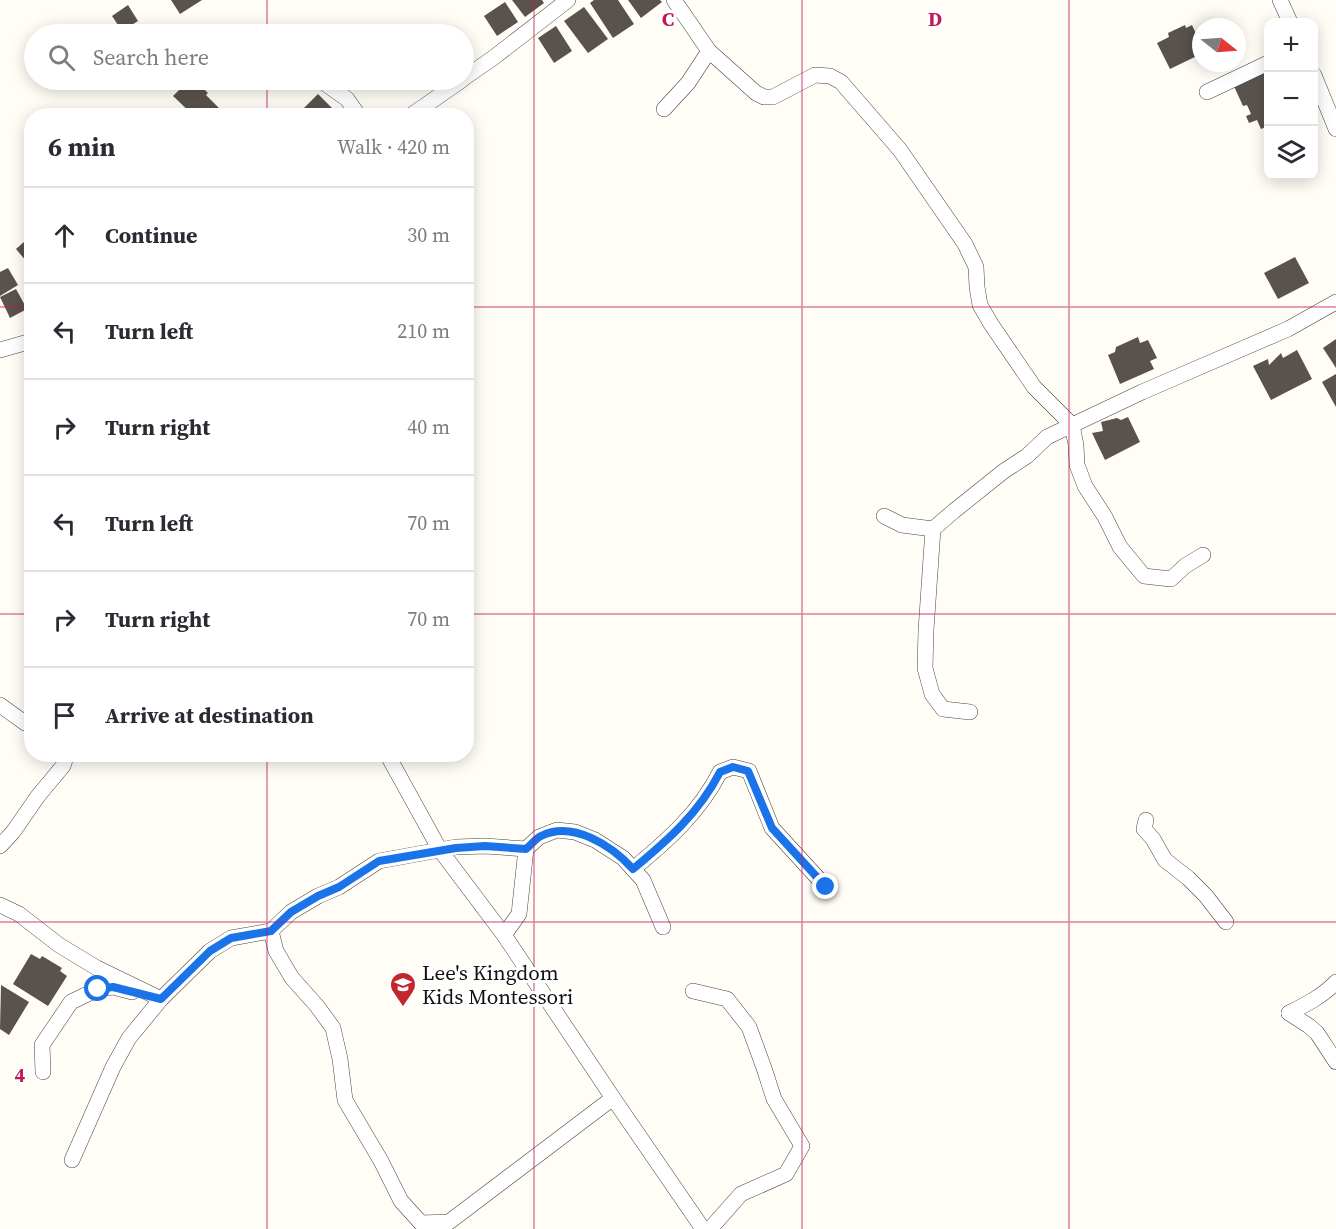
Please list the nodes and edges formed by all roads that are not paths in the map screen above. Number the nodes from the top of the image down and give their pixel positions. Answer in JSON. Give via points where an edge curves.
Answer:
{"nodes":[{"id":1,"x":568,"y":0,"type":"edge"},
{"id":2,"x":674,"y":0,"type":"edge"},
{"id":3,"x":1280,"y":0,"type":"edge"},
{"id":4,"x":1288,"y":18,"type":"edge"},
{"id":5,"x":709,"y":51,"type":"junction"},
{"id":6,"x":1264,"y":65,"type":"edge"},
{"id":7,"x":474,"y":72,"type":"edge"},
{"id":8,"x":1318,"y":84,"type":"edge"},
{"id":9,"x":334,"y":90,"type":"edge"},
{"id":10,"x":447,"y":90,"type":"edge"},
{"id":11,"x":1207,"y":92,"type":"dead end"},
{"id":12,"x":353,"y":108,"type":"edge"},
{"id":13,"x":421,"y":108,"type":"edge"},
{"id":14,"x":664,"y":109,"type":"dead end"},
{"id":15,"x":1334,"y":120,"type":"edge"},
{"id":16,"x":1336,"y":302,"type":"edge"},
{"id":17,"x":24,"y":343,"type":"edge"},
{"id":18,"x":0,"y":350,"type":"edge"},
{"id":19,"x":1072,"y":425,"type":"junction"},
{"id":20,"x":884,"y":516,"type":"dead end"},
{"id":21,"x":933,"y":529,"type":"junction"},
{"id":22,"x":1203,"y":555,"type":"dead end"},
{"id":23,"x":0,"y":705,"type":"edge"},
{"id":24,"x":970,"y":712,"type":"dead end"},
{"id":25,"x":24,"y":722,"type":"edge"},
{"id":26,"x":64,"y":762,"type":"edge"},
{"id":27,"x":391,"y":762,"type":"edge"},
{"id":28,"x":1146,"y":820,"type":"dead end"},
{"id":29,"x":1,"y":843,"type":"edge"},
{"id":30,"x":526,"y":849,"type":"junction"},
{"id":31,"x":440,"y":850,"type":"junction"},
{"id":32,"x":633,"y":869,"type":"junction"},
{"id":33,"x":826,"y":887,"type":"dead end"},
{"id":34,"x":0,"y":904,"type":"edge"},
{"id":35,"x":1226,"y":922,"type":"dead end"},
{"id":36,"x":663,"y":927,"type":"dead end"},
{"id":37,"x":271,"y":931,"type":"junction"},
{"id":38,"x":504,"y":935,"type":"junction"},
{"id":39,"x":1336,"y":982,"type":"edge"},
{"id":40,"x":693,"y":991,"type":"dead end"},
{"id":41,"x":161,"y":999,"type":"junction"},
{"id":42,"x":1336,"y":1062,"type":"edge"},
{"id":43,"x":43,"y":1072,"type":"dead end"},
{"id":44,"x":613,"y":1098,"type":"junction"},
{"id":45,"x":72,"y":1160,"type":"dead end"},
{"id":46,"x":703,"y":1229,"type":"edge"},
{"id":47,"x":710,"y":1229,"type":"edge"}],
"edges":[{"from":1,"to":7,"type":"street"},
{"from":2,"to":5,"type":"street"},
{"from":3,"to":4,"type":"street"},
{"from":5,"to":14,"type":"street","via":[[688,83]]},
{"from":5,"to":19,"type":"street","via":[[764,98],[815,75],[841,82],[900,150],[965,244],[976,267],[980,305],[991,324],[1034,387]]},
{"from":6,"to":11,"type":"street"},
{"from":8,"to":15,"type":"street"},
{"from":9,"to":12,"type":"street"},
{"from":10,"to":13,"type":"street"},
{"from":16,"to":19,"type":"street","via":[[1288,329]]},
{"from":17,"to":18,"type":"street"},
{"from":19,"to":21,"type":"street","via":[[1047,437]]},
{"from":19,"to":22,"type":"street","via":[[1077,465],[1085,486],[1120,547],[1144,576],[1171,579]]},
{"from":20,"to":21,"type":"street","via":[[902,525]]},
{"from":21,"to":24,"type":"street","via":[[925,668],[932,694],[944,710]]},
{"from":23,"to":25,"type":"street"},
{"from":26,"to":29,"type":"street"},
{"from":27,"to":31,"type":"street"},
{"from":28,"to":35,"type":"street","via":[[1144,829],[1165,860],[1206,896]]},
{"from":30,"to":31,"type":"street","via":[[485,846]]},
{"from":30,"to":32,"type":"street","via":[[539,837],[557,830],[575,832],[595,840]]},
{"from":30,"to":38,"type":"street","via":[[519,914]]},
{"from":31,"to":37,"type":"street","via":[[379,861],[291,912]]},
{"from":31,"to":38,"type":"street"},
{"from":32,"to":33,"type":"street","via":[[680,828],[711,790],[720,772],[733,767],[748,771],[772,828]]},
{"from":32,"to":36,"type":"street","via":[[643,880]]},
{"from":34,"to":41,"type":"street","via":[[97,968]]},
{"from":37,"to":41,"type":"street","via":[[231,938],[210,951]]},
{"from":37,"to":44,"type":"street","via":[[276,951],[292,978],[333,1028],[345,1100],[401,1201],[421,1223],[449,1222]]},
{"from":38,"to":44,"type":"street"},
{"from":39,"to":42,"type":"street","via":[[1314,1000],[1288,1013],[1317,1034]]},
{"from":40,"to":47,"type":"street","via":[[727,999],[749,1027],[774,1099],[802,1146],[786,1174],[741,1194]]},
{"from":41,"to":43,"type":"street","via":[[113,987],[98,989],[71,1002],[42,1045]]},
{"from":41,"to":45,"type":"street","via":[[129,1038]]},
{"from":44,"to":46,"type":"street"}]}
